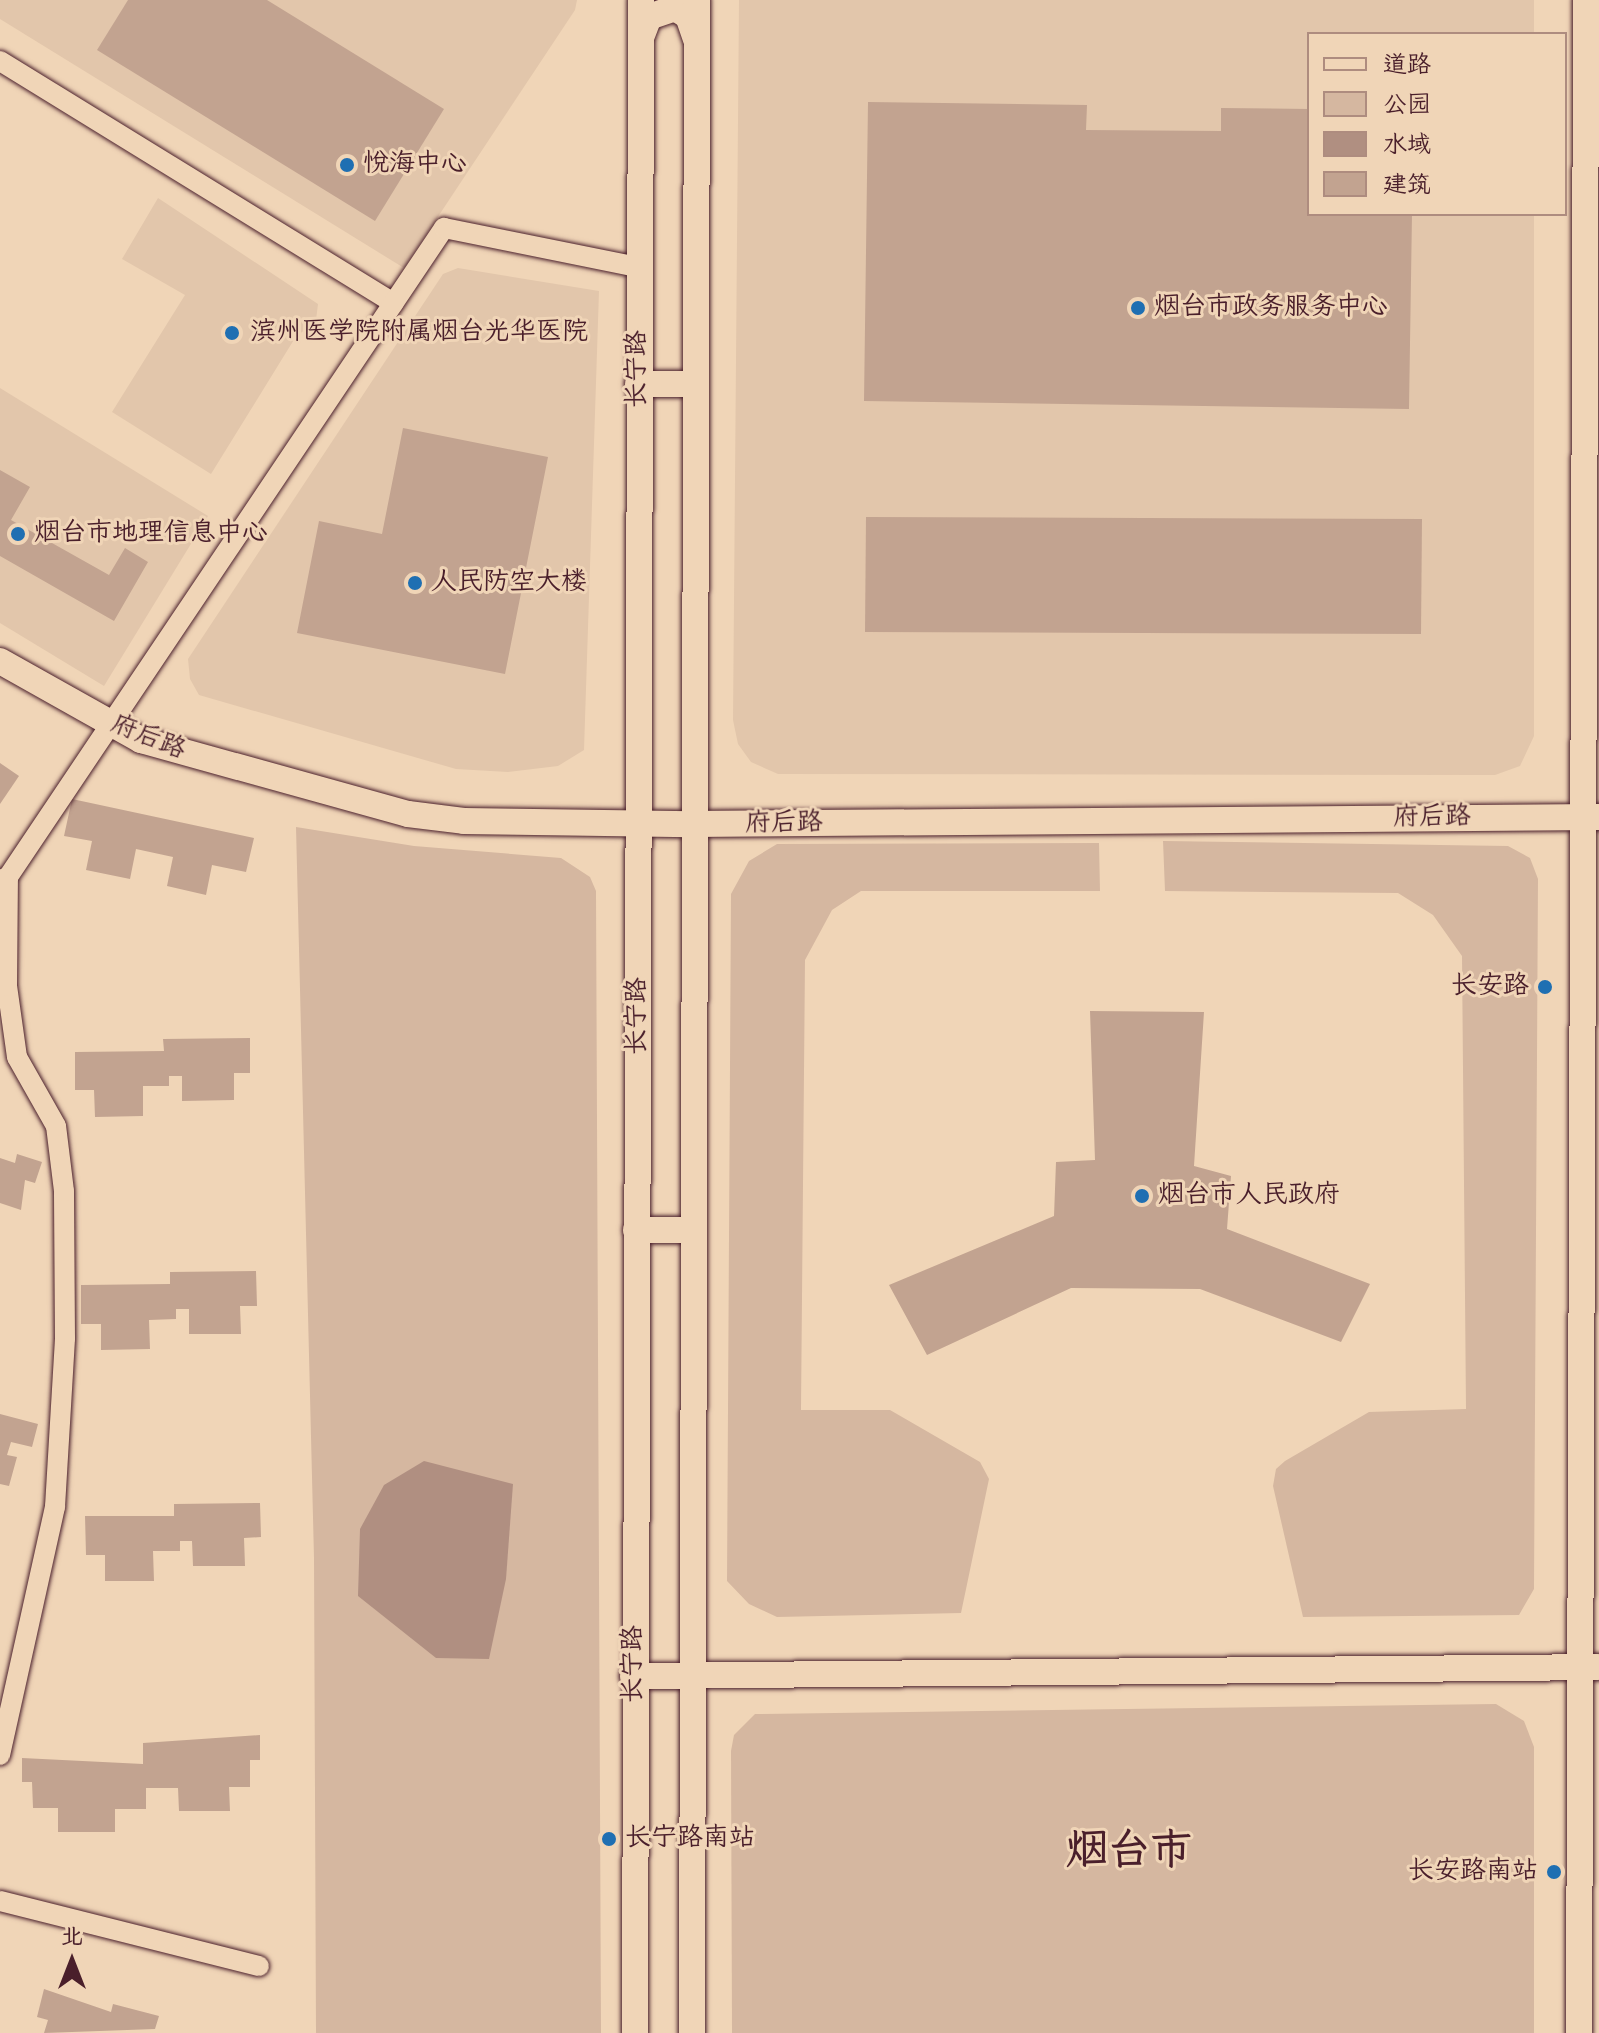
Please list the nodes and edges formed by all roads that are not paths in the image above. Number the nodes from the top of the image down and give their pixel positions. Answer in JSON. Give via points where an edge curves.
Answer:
{"nodes":[{"id":1,"x":641,"y":0,"type":"edge"},
{"id":2,"x":697,"y":0,"type":"edge"},
{"id":3,"x":1586,"y":0,"type":"edge"},
{"id":4,"x":1592,"y":39,"type":"edge"},
{"id":5,"x":697,"y":42,"type":"junction"},
{"id":6,"x":641,"y":45,"type":"junction"},
{"id":7,"x":0,"y":61,"type":"edge"},
{"id":8,"x":638,"y":267,"type":"junction"},
{"id":9,"x":393,"y":303,"type":"junction"},
{"id":10,"x":638,"y":384,"type":"junction"},
{"id":11,"x":695,"y":384,"type":"junction"},
{"id":12,"x":0,"y":661,"type":"edge"},
{"id":13,"x":110,"y":725,"type":"junction"},
{"id":14,"x":1590,"y":817,"type":"edge"},
{"id":15,"x":639,"y":824,"type":"junction"},
{"id":16,"x":692,"y":824,"type":"junction"},
{"id":17,"x":4,"y":878,"type":"edge"},
{"id":18,"x":1590,"y":1198,"type":"edge"},
{"id":19,"x":636,"y":1230,"type":"junction"},
{"id":20,"x":692,"y":1230,"type":"junction"},
{"id":21,"x":1590,"y":1667,"type":"edge"},
{"id":22,"x":692,"y":1675,"type":"junction"},
{"id":23,"x":633,"y":1676,"type":"junction"},
{"id":24,"x":0,"y":1755,"type":"edge"},
{"id":25,"x":0,"y":1901,"type":"edge"},
{"id":26,"x":259,"y":1966,"type":"dead end"},
{"id":27,"x":635,"y":2033,"type":"edge"},
{"id":28,"x":692,"y":2033,"type":"edge"},
{"id":29,"x":1579,"y":2033,"type":"edge"}],
"edges":[{"from":1,"to":6,"type":"street","name":"长宁路"},
{"from":2,"to":5,"type":"street","name":"长宁路"},
{"from":3,"to":4,"type":"street"},
{"from":4,"to":14,"type":"street"},
{"from":5,"to":6,"type":"street","via":[[688,16],[675,8],[649,17]]},
{"from":5,"to":11,"type":"street","name":"长宁路"},
{"from":6,"to":8,"type":"street","name":"长宁路"},
{"from":7,"to":9,"type":"street"},
{"from":8,"to":9,"type":"street","via":[[444,228]]},
{"from":8,"to":10,"type":"street","name":"长宁路"},
{"from":9,"to":13,"type":"street"},
{"from":10,"to":11,"type":"street"},
{"from":10,"to":15,"type":"street","name":"长宁路"},
{"from":11,"to":16,"type":"street","name":"长宁路"},
{"from":12,"to":13,"type":"street","name":"府后路"},
{"from":13,"to":15,"type":"street","name":"府后路","via":[[141,740],[408,814],[464,821]]},
{"from":13,"to":17,"type":"street"},
{"from":14,"to":16,"type":"street","name":"府后路"},
{"from":14,"to":18,"type":"street"},
{"from":15,"to":16,"type":"street","name":"府后路"},
{"from":15,"to":19,"type":"street","name":"长宁路"},
{"from":16,"to":20,"type":"street","name":"长宁路"},
{"from":17,"to":24,"type":"street","via":[[7,986],[17,1057],[56,1126],[65,1338],[55,1507]]},
{"from":18,"to":21,"type":"street"},
{"from":19,"to":20,"type":"street"},
{"from":19,"to":23,"type":"street","name":"长宁路"},
{"from":20,"to":22,"type":"street","name":"长宁路"},
{"from":21,"to":22,"type":"street"},
{"from":21,"to":29,"type":"street"},
{"from":22,"to":23,"type":"street"},
{"from":22,"to":28,"type":"street","name":"长宁路"},
{"from":23,"to":27,"type":"street","name":"长宁路"},
{"from":25,"to":26,"type":"street"}]}
